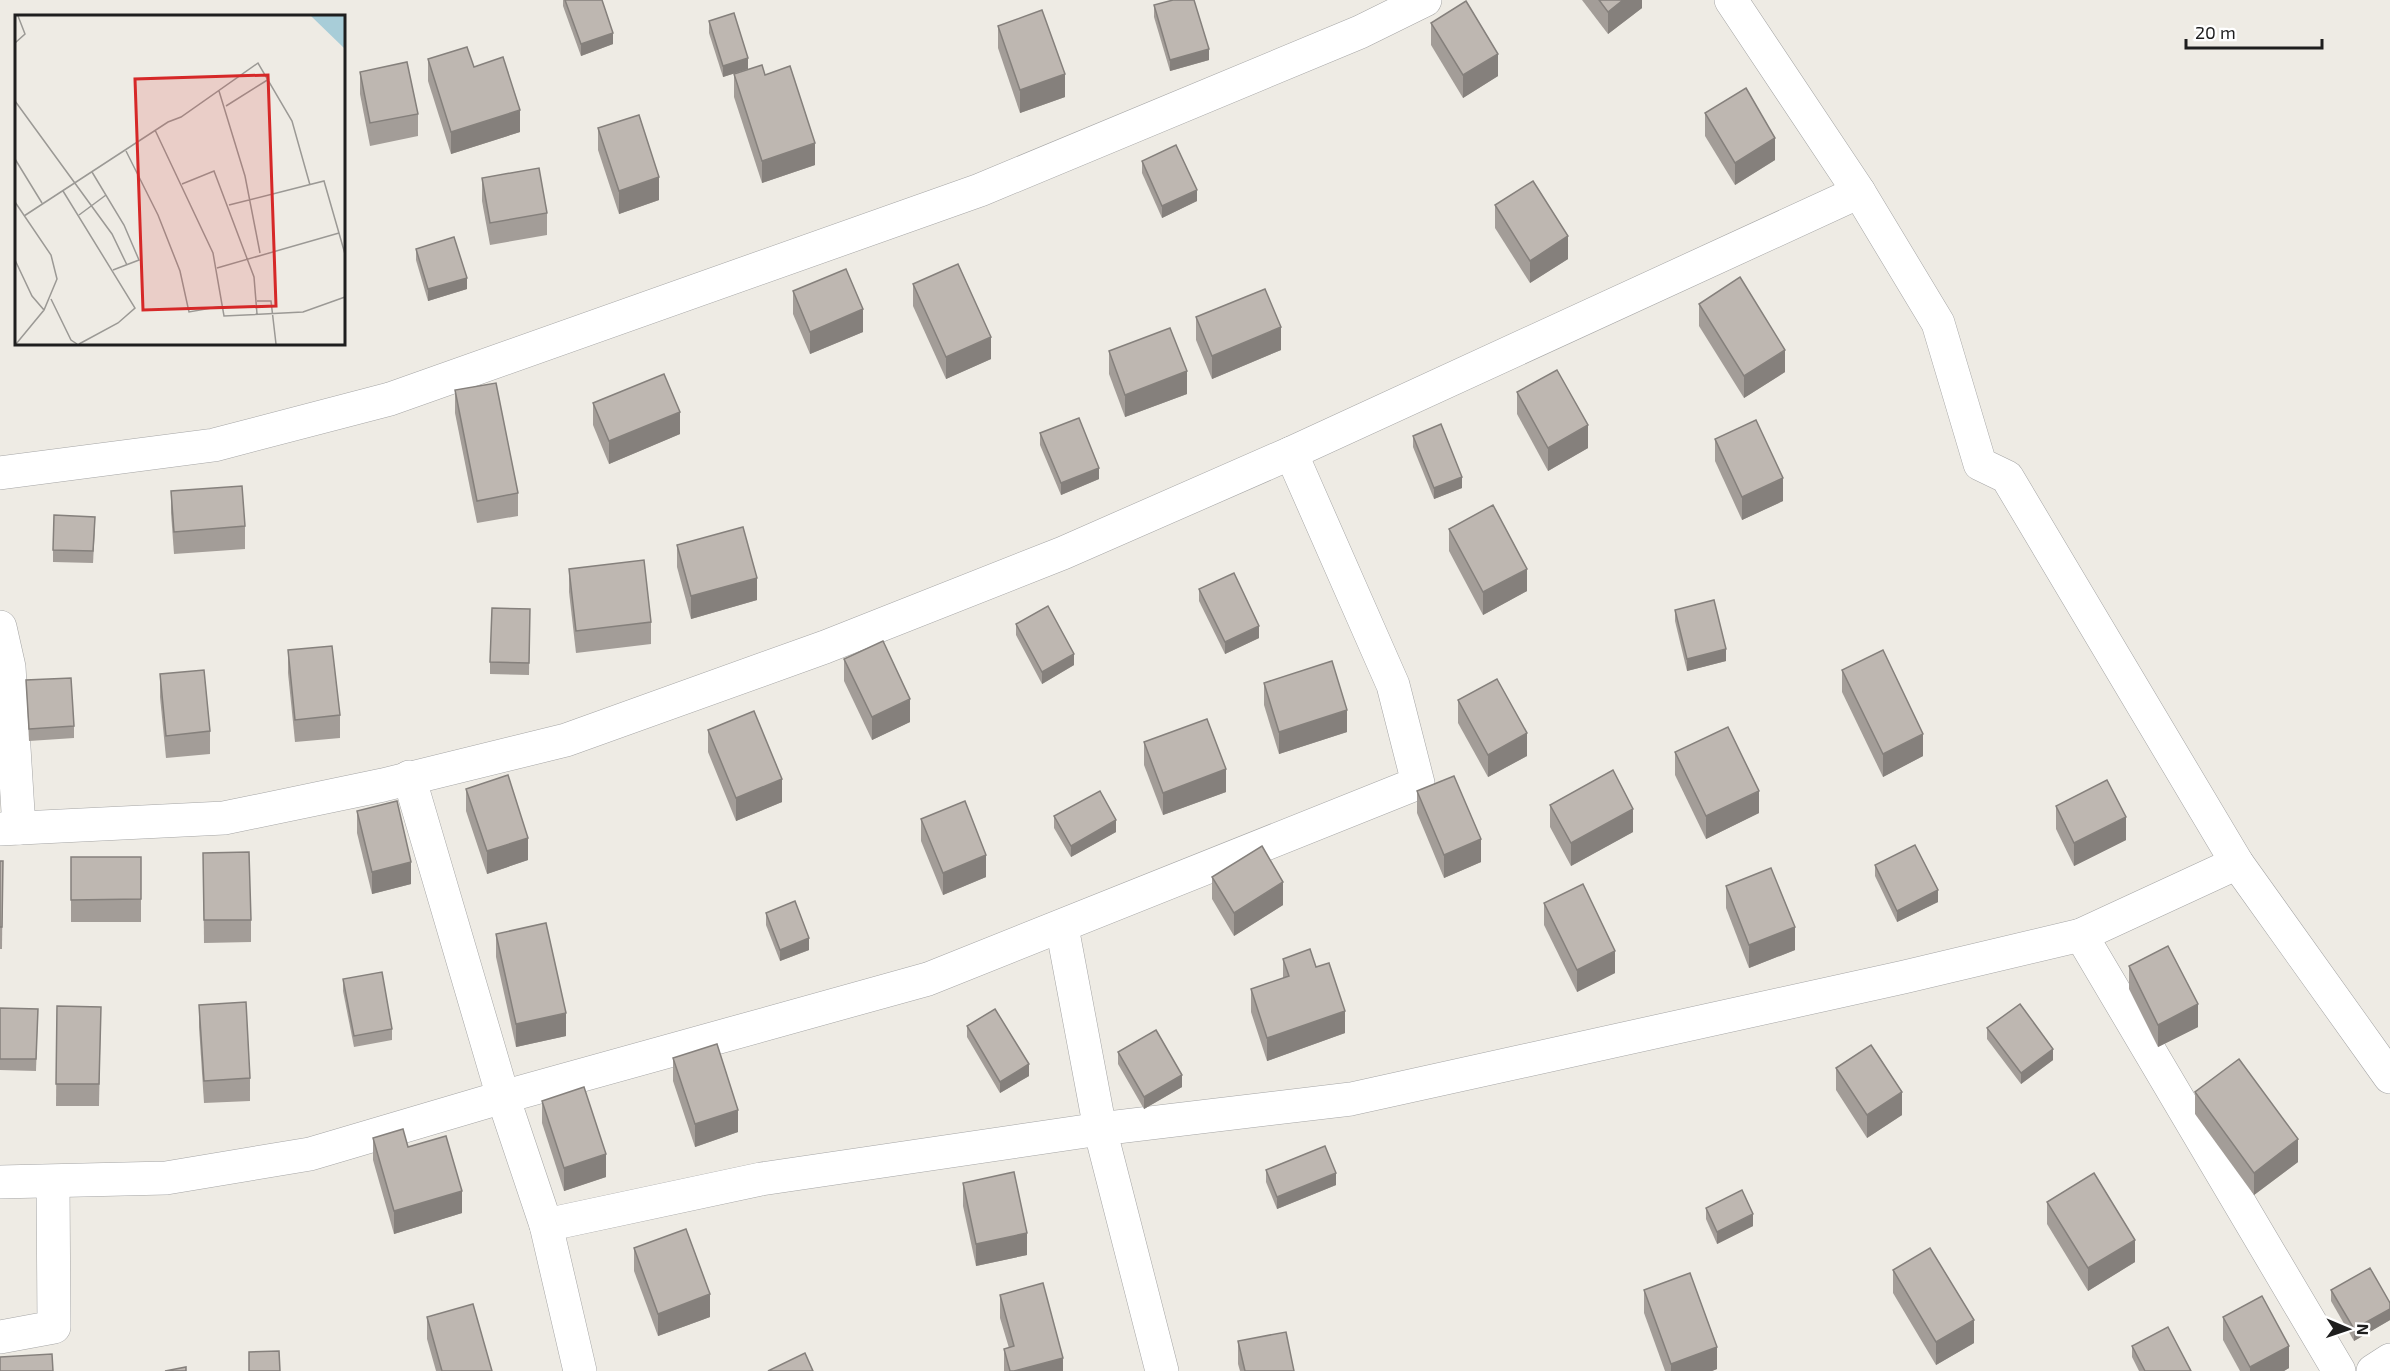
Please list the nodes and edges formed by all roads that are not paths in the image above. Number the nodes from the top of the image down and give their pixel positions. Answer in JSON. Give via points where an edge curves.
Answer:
{"nodes":[{"id":1,"x":1425,"y":0,"type":"edge"},
{"id":2,"x":1731,"y":0,"type":"edge"},
{"id":3,"x":1859,"y":192,"type":"junction"},
{"id":4,"x":1291,"y":453,"type":"junction"},
{"id":5,"x":0,"y":472,"type":"edge"},
{"id":6,"x":0,"y":627,"type":"edge"},
{"id":7,"x":409,"y":777,"type":"junction"},
{"id":8,"x":9,"y":828,"type":"edge"},
{"id":9,"x":2236,"y":863,"type":"junction"},
{"id":10,"x":1062,"y":927,"type":"junction"},
{"id":11,"x":2081,"y":935,"type":"junction"},
{"id":12,"x":2390,"y":1077,"type":"edge"},
{"id":13,"x":502,"y":1097,"type":"junction"},
{"id":14,"x":1100,"y":1129,"type":"junction"},
{"id":15,"x":0,"y":1182,"type":"edge"},
{"id":16,"x":53,"y":1182,"type":"junction"},
{"id":17,"x":546,"y":1226,"type":"junction"},
{"id":18,"x":0,"y":1337,"type":"edge"},
{"id":19,"x":2390,"y":1360,"type":"edge"},
{"id":20,"x":580,"y":1371,"type":"edge"},
{"id":21,"x":1162,"y":1371,"type":"edge"},
{"id":22,"x":2339,"y":1371,"type":"edge"},
{"id":23,"x":2373,"y":1371,"type":"edge"}],
"edges":[{"from":1,"to":5,"type":"street","via":[[1360,32],[980,190],[390,399],[214,445]]},
{"from":2,"to":3,"type":"street"},
{"from":3,"to":4,"type":"street"},
{"from":3,"to":9,"type":"street","via":[[1938,322],[1980,464],[2007,477]]},
{"from":4,"to":7,"type":"street","via":[[1063,553],[825,648],[566,740]]},
{"from":4,"to":10,"type":"street","via":[[1393,686],[1418,783]]},
{"from":6,"to":8,"type":"street","via":[[9,667]]},
{"from":7,"to":8,"type":"street","via":[[224,818]]},
{"from":7,"to":13,"type":"street"},
{"from":9,"to":11,"type":"street"},
{"from":9,"to":12,"type":"street"},
{"from":10,"to":13,"type":"street","via":[[927,979]]},
{"from":10,"to":14,"type":"street"},
{"from":11,"to":14,"type":"street","via":[[1351,1098]]},
{"from":11,"to":22,"type":"street"},
{"from":13,"to":16,"type":"street","via":[[310,1154],[166,1178]]},
{"from":13,"to":17,"type":"street"},
{"from":14,"to":17,"type":"street","via":[[761,1179]]},
{"from":14,"to":21,"type":"street"},
{"from":15,"to":16,"type":"street"},
{"from":16,"to":18,"type":"street","via":[[54,1327]]},
{"from":17,"to":20,"type":"street"},
{"from":19,"to":23,"type":"street"}]}
